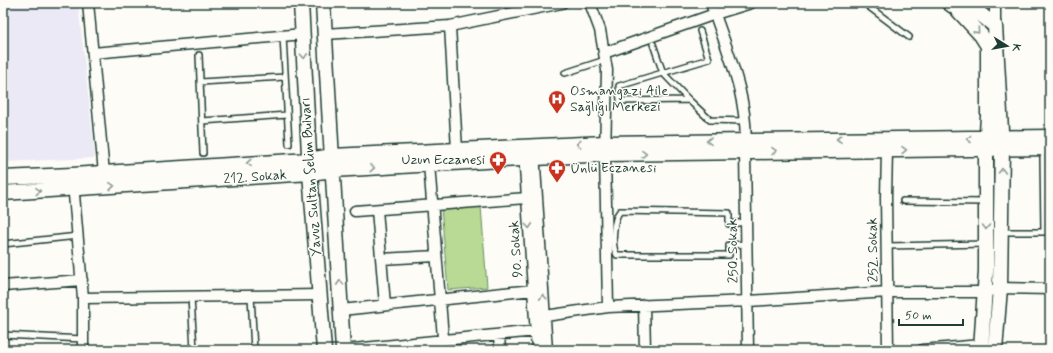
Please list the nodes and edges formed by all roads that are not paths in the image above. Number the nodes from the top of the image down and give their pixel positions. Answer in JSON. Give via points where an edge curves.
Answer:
{"nodes":[{"id":1,"x":88,"y":3,"type":"edge"},
{"id":2,"x":301,"y":3,"type":"edge"},
{"id":3,"x":323,"y":3,"type":"edge"},
{"id":4,"x":562,"y":3,"type":"edge"},
{"id":5,"x":590,"y":3,"type":"edge"},
{"id":6,"x":711,"y":3,"type":"edge"},
{"id":7,"x":751,"y":3,"type":"edge"},
{"id":8,"x":864,"y":3,"type":"edge"},
{"id":9,"x":950,"y":3,"type":"edge"},
{"id":10,"x":968,"y":3,"type":"edge"},
{"id":11,"x":995,"y":3,"type":"edge"},
{"id":12,"x":715,"y":14,"type":"junction"},
{"id":13,"x":450,"y":26,"type":"junction"},
{"id":14,"x":995,"y":26,"type":"junction"},
{"id":15,"x":700,"y":31,"type":"dead end"},
{"id":16,"x":303,"y":34,"type":"junction"},
{"id":17,"x":325,"y":34,"type":"junction"},
{"id":18,"x":283,"y":36,"type":"junction"},
{"id":19,"x":909,"y":36,"type":"dead end"},
{"id":20,"x":653,"y":44,"type":"dead end"},
{"id":21,"x":93,"y":53,"type":"junction"},
{"id":22,"x":199,"y":55,"type":"dead end"},
{"id":23,"x":604,"y":56,"type":"junction"},
{"id":24,"x":565,"y":73,"type":"dead end"},
{"id":25,"x":663,"y":73,"type":"junction"},
{"id":26,"x":285,"y":77,"type":"junction"},
{"id":27,"x":200,"y":82,"type":"junction"},
{"id":28,"x":689,"y":100,"type":"junction"},
{"id":29,"x":287,"y":116,"type":"junction"},
{"id":30,"x":202,"y":121,"type":"junction"},
{"id":31,"x":744,"y":121,"type":"junction"},
{"id":32,"x":330,"y":124,"type":"junction"},
{"id":33,"x":308,"y":130,"type":"junction"},
{"id":34,"x":1050,"y":137,"type":"edge"},
{"id":35,"x":1002,"y":143,"type":"junction"},
{"id":36,"x":289,"y":144,"type":"dead end"},
{"id":37,"x":986,"y":144,"type":"junction"},
{"id":38,"x":745,"y":146,"type":"junction"},
{"id":39,"x":605,"y":148,"type":"junction"},
{"id":40,"x":457,"y":150,"type":"junction"},
{"id":41,"x":887,"y":150,"type":"junction"},
{"id":42,"x":529,"y":152,"type":"junction"},
{"id":43,"x":1047,"y":152,"type":"edge"},
{"id":44,"x":203,"y":153,"type":"dead end"},
{"id":45,"x":355,"y":155,"type":"junction"},
{"id":46,"x":288,"y":161,"type":"junction"},
{"id":47,"x":332,"y":163,"type":"junction"},
{"id":48,"x":429,"y":164,"type":"junction"},
{"id":49,"x":309,"y":166,"type":"junction"},
{"id":50,"x":104,"y":173,"type":"junction"},
{"id":51,"x":3,"y":178,"type":"edge"},
{"id":52,"x":72,"y":182,"type":"junction"},
{"id":53,"x":1044,"y":191,"type":"junction"},
{"id":54,"x":1050,"y":191,"type":"edge"},
{"id":55,"x":3,"y":193,"type":"edge"},
{"id":56,"x":527,"y":198,"type":"junction"},
{"id":57,"x":903,"y":201,"type":"dead end"},
{"id":58,"x":986,"y":202,"type":"junction"},
{"id":59,"x":432,"y":206,"type":"junction"},
{"id":60,"x":377,"y":210,"type":"junction"},
{"id":61,"x":355,"y":211,"type":"dead end"},
{"id":62,"x":747,"y":222,"type":"junction"},
{"id":63,"x":1009,"y":232,"type":"dead end"},
{"id":64,"x":1047,"y":232,"type":"edge"},
{"id":65,"x":78,"y":236,"type":"junction"},
{"id":66,"x":3,"y":244,"type":"edge"},
{"id":67,"x":747,"y":244,"type":"junction"},
{"id":68,"x":986,"y":244,"type":"junction"},
{"id":69,"x":887,"y":246,"type":"junction"},
{"id":70,"x":436,"y":256,"type":"junction"},
{"id":71,"x":381,"y":260,"type":"junction"},
{"id":72,"x":82,"y":280,"type":"junction"},
{"id":73,"x":3,"y":286,"type":"edge"},
{"id":74,"x":1000,"y":288,"type":"junction"},
{"id":75,"x":1050,"y":289,"type":"edge"},
{"id":76,"x":533,"y":290,"type":"junction"},
{"id":77,"x":888,"y":292,"type":"junction"},
{"id":78,"x":986,"y":292,"type":"junction"},
{"id":79,"x":320,"y":295,"type":"junction"},
{"id":80,"x":251,"y":296,"type":"junction"},
{"id":81,"x":192,"y":297,"type":"junction"},
{"id":82,"x":83,"y":298,"type":"junction"},
{"id":83,"x":439,"y":300,"type":"junction"},
{"id":84,"x":748,"y":302,"type":"junction"},
{"id":85,"x":385,"y":305,"type":"junction"},
{"id":86,"x":644,"y":305,"type":"junction"},
{"id":87,"x":608,"y":307,"type":"junction"},
{"id":88,"x":341,"y":310,"type":"junction"},
{"id":89,"x":545,"y":316,"type":"junction"},
{"id":90,"x":536,"y":331,"type":"junction"},
{"id":91,"x":3,"y":335,"type":"edge"},
{"id":92,"x":499,"y":335,"type":"junction"},
{"id":93,"x":83,"y":339,"type":"junction"},
{"id":94,"x":443,"y":345,"type":"edge"},
{"id":95,"x":388,"y":348,"type":"edge"},
{"id":96,"x":981,"y":348,"type":"edge"},
{"id":97,"x":83,"y":350,"type":"edge"},
{"id":98,"x":194,"y":350,"type":"edge"},
{"id":99,"x":254,"y":350,"type":"edge"},
{"id":100,"x":324,"y":350,"type":"edge"},
{"id":101,"x":343,"y":350,"type":"edge"},
{"id":102,"x":500,"y":350,"type":"edge"},
{"id":103,"x":537,"y":350,"type":"edge"},
{"id":104,"x":547,"y":350,"type":"edge"},
{"id":105,"x":645,"y":350,"type":"edge"},
{"id":106,"x":748,"y":350,"type":"edge"},
{"id":107,"x":888,"y":350,"type":"edge"},
{"id":108,"x":929,"y":350,"type":"edge"},
{"id":109,"x":995,"y":350,"type":"edge"}],
"edges":[{"from":1,"to":21,"type":"street"},
{"from":2,"to":16,"type":"street","name":"Yavuz Sultan Selim Bulvarı"},
{"from":3,"to":17,"type":"street","name":"Yavuz Sultan Selim Bulvarı"},
{"from":4,"to":13,"type":"street"},
{"from":5,"to":23,"type":"street","via":[[600,30]]},
{"from":6,"to":12,"type":"street","name":"250. Sokak"},
{"from":7,"to":12,"type":"street"},
{"from":8,"to":19,"type":"lane"},
{"from":9,"to":37,"type":"street","one_way":true,"via":[[981,35],[988,46]]},
{"from":10,"to":14,"type":"street"},
{"from":11,"to":14,"type":"street"},
{"from":12,"to":23,"type":"street"},
{"from":12,"to":31,"type":"street","name":"250. Sokak","via":[[740,91]]},
{"from":13,"to":17,"type":"street"},
{"from":13,"to":40,"type":"street"},
{"from":14,"to":35,"type":"street"},
{"from":15,"to":25,"type":"lane","via":[[709,59]]},
{"from":16,"to":18,"type":"street"},
{"from":16,"to":33,"type":"street","name":"Yavuz Sultan Selim Bulvarı","one_way":true},
{"from":17,"to":32,"type":"street","name":"Yavuz Sultan Selim Bulvarı"},
{"from":18,"to":21,"type":"street"},
{"from":18,"to":26,"type":"lane"},
{"from":20,"to":25,"type":"lane"},
{"from":21,"to":50,"type":"street"},
{"from":22,"to":27,"type":"lane"},
{"from":23,"to":24,"type":"lane"},
{"from":23,"to":39,"type":"street","via":[[607,70]]},
{"from":25,"to":28,"type":"lane"},
{"from":25,"to":28,"type":"lane","via":[[619,86],[620,101]]},
{"from":26,"to":27,"type":"lane"},
{"from":26,"to":29,"type":"lane"},
{"from":27,"to":30,"type":"lane"},
{"from":28,"to":31,"type":"lane","via":[[710,120]]},
{"from":29,"to":30,"type":"lane"},
{"from":29,"to":36,"type":"lane"},
{"from":30,"to":44,"type":"lane"},
{"from":31,"to":38,"type":"street","name":"250. Sokak"},
{"from":32,"to":45,"type":"street","via":[[338,145]]},
{"from":32,"to":47,"type":"street","name":"Yavuz Sultan Selim Bulvarı"},
{"from":33,"to":46,"type":"street","via":[[297,151]]},
{"from":33,"to":49,"type":"street","name":"Yavuz Sultan Selim Bulvarı"},
{"from":34,"to":35,"type":"street"},
{"from":35,"to":37,"type":"street"},
{"from":35,"to":43,"type":"street"},
{"from":74,"to":35,"type":"street","one_way":true},
{"from":37,"to":38,"type":"street","one_way":true},
{"from":41,"to":37,"type":"street","one_way":true},
{"from":37,"to":58,"type":"street"},
{"from":38,"to":39,"type":"street","name":"212. Sokak"},
{"from":38,"to":41,"type":"street","one_way":true},
{"from":38,"to":62,"type":"street","name":"250. Sokak"},
{"from":39,"to":42,"type":"street","name":"212. Sokak"},
{"from":39,"to":87,"type":"street"},
{"from":40,"to":42,"type":"street"},
{"from":40,"to":45,"type":"street"},
{"from":41,"to":69,"type":"street","name":"252. Sokak"},
{"from":42,"to":48,"type":"street","name":"212. Sokak"},
{"from":42,"to":56,"type":"street","name":"90. Sokak"},
{"from":89,"to":42,"type":"street","name":"90. Sokak","one_way":true},
{"from":43,"to":53,"type":"lane"},
{"from":45,"to":47,"type":"street"},
{"from":46,"to":49,"type":"street"},
{"from":46,"to":50,"type":"street","one_way":true},
{"from":47,"to":48,"type":"street","name":"212. Sokak","one_way":true},
{"from":47,"to":49,"type":"street","name":"212. Sokak"},
{"from":88,"to":47,"type":"street","name":"Yavuz Sultan Selim Bulvarı","one_way":true},
{"from":48,"to":59,"type":"street"},
{"from":52,"to":49,"type":"street","name":"212. Sokak","one_way":true},
{"from":49,"to":79,"type":"street","name":"Yavuz Sultan Selim Bulvarı"},
{"from":50,"to":52,"type":"street"},
{"from":51,"to":52,"type":"street"},
{"from":55,"to":52,"type":"street","one_way":true},
{"from":52,"to":65,"type":"street"},
{"from":53,"to":54,"type":"lane"},
{"from":53,"to":64,"type":"lane"},
{"from":56,"to":59,"type":"street"},
{"from":56,"to":76,"type":"street","name":"90. Sokak","one_way":true},
{"from":57,"to":58,"type":"lane"},
{"from":58,"to":68,"type":"street","one_way":true},
{"from":59,"to":60,"type":"street"},
{"from":59,"to":70,"type":"street"},
{"from":60,"to":61,"type":"street"},
{"from":60,"to":71,"type":"street"},
{"from":62,"to":67,"type":"street","name":"250. Sokak"},
{"from":62,"to":67,"type":"lane","via":[[729,224],[729,213],[620,211],[616,215],[614,251],[617,255],[729,255],[729,245]]},
{"from":63,"to":64,"type":"lane"},
{"from":65,"to":66,"type":"lane"},
{"from":65,"to":72,"type":"street"},
{"from":67,"to":84,"type":"street","name":"250. Sokak"},
{"from":68,"to":69,"type":"lane"},
{"from":68,"to":78,"type":"street"},
{"from":69,"to":77,"type":"street","name":"252. Sokak"},
{"from":70,"to":71,"type":"street"},
{"from":70,"to":83,"type":"street"},
{"from":71,"to":85,"type":"street"},
{"from":72,"to":73,"type":"street"},
{"from":72,"to":82,"type":"street"},
{"from":74,"to":75,"type":"street"},
{"from":74,"to":78,"type":"street"},
{"from":74,"to":109,"type":"street"},
{"from":76,"to":83,"type":"street"},
{"from":76,"to":90,"type":"street","name":"90. Sokak"},
{"from":77,"to":78,"type":"street"},
{"from":77,"to":84,"type":"street"},
{"from":77,"to":107,"type":"street","name":"252. Sokak"},
{"from":78,"to":96,"type":"street"},
{"from":79,"to":80,"type":"street"},
{"from":79,"to":100,"type":"street","name":"Yavuz Sultan Selim Bulvarı"},
{"from":80,"to":81,"type":"street"},
{"from":80,"to":99,"type":"lane"},
{"from":81,"to":82,"type":"street"},
{"from":81,"to":98,"type":"lane"},
{"from":82,"to":93,"type":"street"},
{"from":83,"to":85,"type":"street"},
{"from":83,"to":94,"type":"street"},
{"from":84,"to":86,"type":"street"},
{"from":84,"to":106,"type":"street","name":"250. Sokak"},
{"from":85,"to":88,"type":"street"},
{"from":86,"to":87,"type":"street"},
{"from":86,"to":105,"type":"street"},
{"from":87,"to":89,"type":"street"},
{"from":88,"to":101,"type":"street","name":"Yavuz Sultan Selim Bulvarı"},
{"from":89,"to":104,"type":"street","name":"90. Sokak"},
{"from":90,"to":92,"type":"street"},
{"from":90,"to":103,"type":"street","name":"90. Sokak"},
{"from":91,"to":93,"type":"lane"},
{"from":92,"to":94,"type":"street"},
{"from":92,"to":102,"type":"street"},
{"from":93,"to":97,"type":"street"},
{"from":94,"to":95,"type":"street"},
{"from":95,"to":101,"type":"street"},
{"from":96,"to":108,"type":"street"}]}
